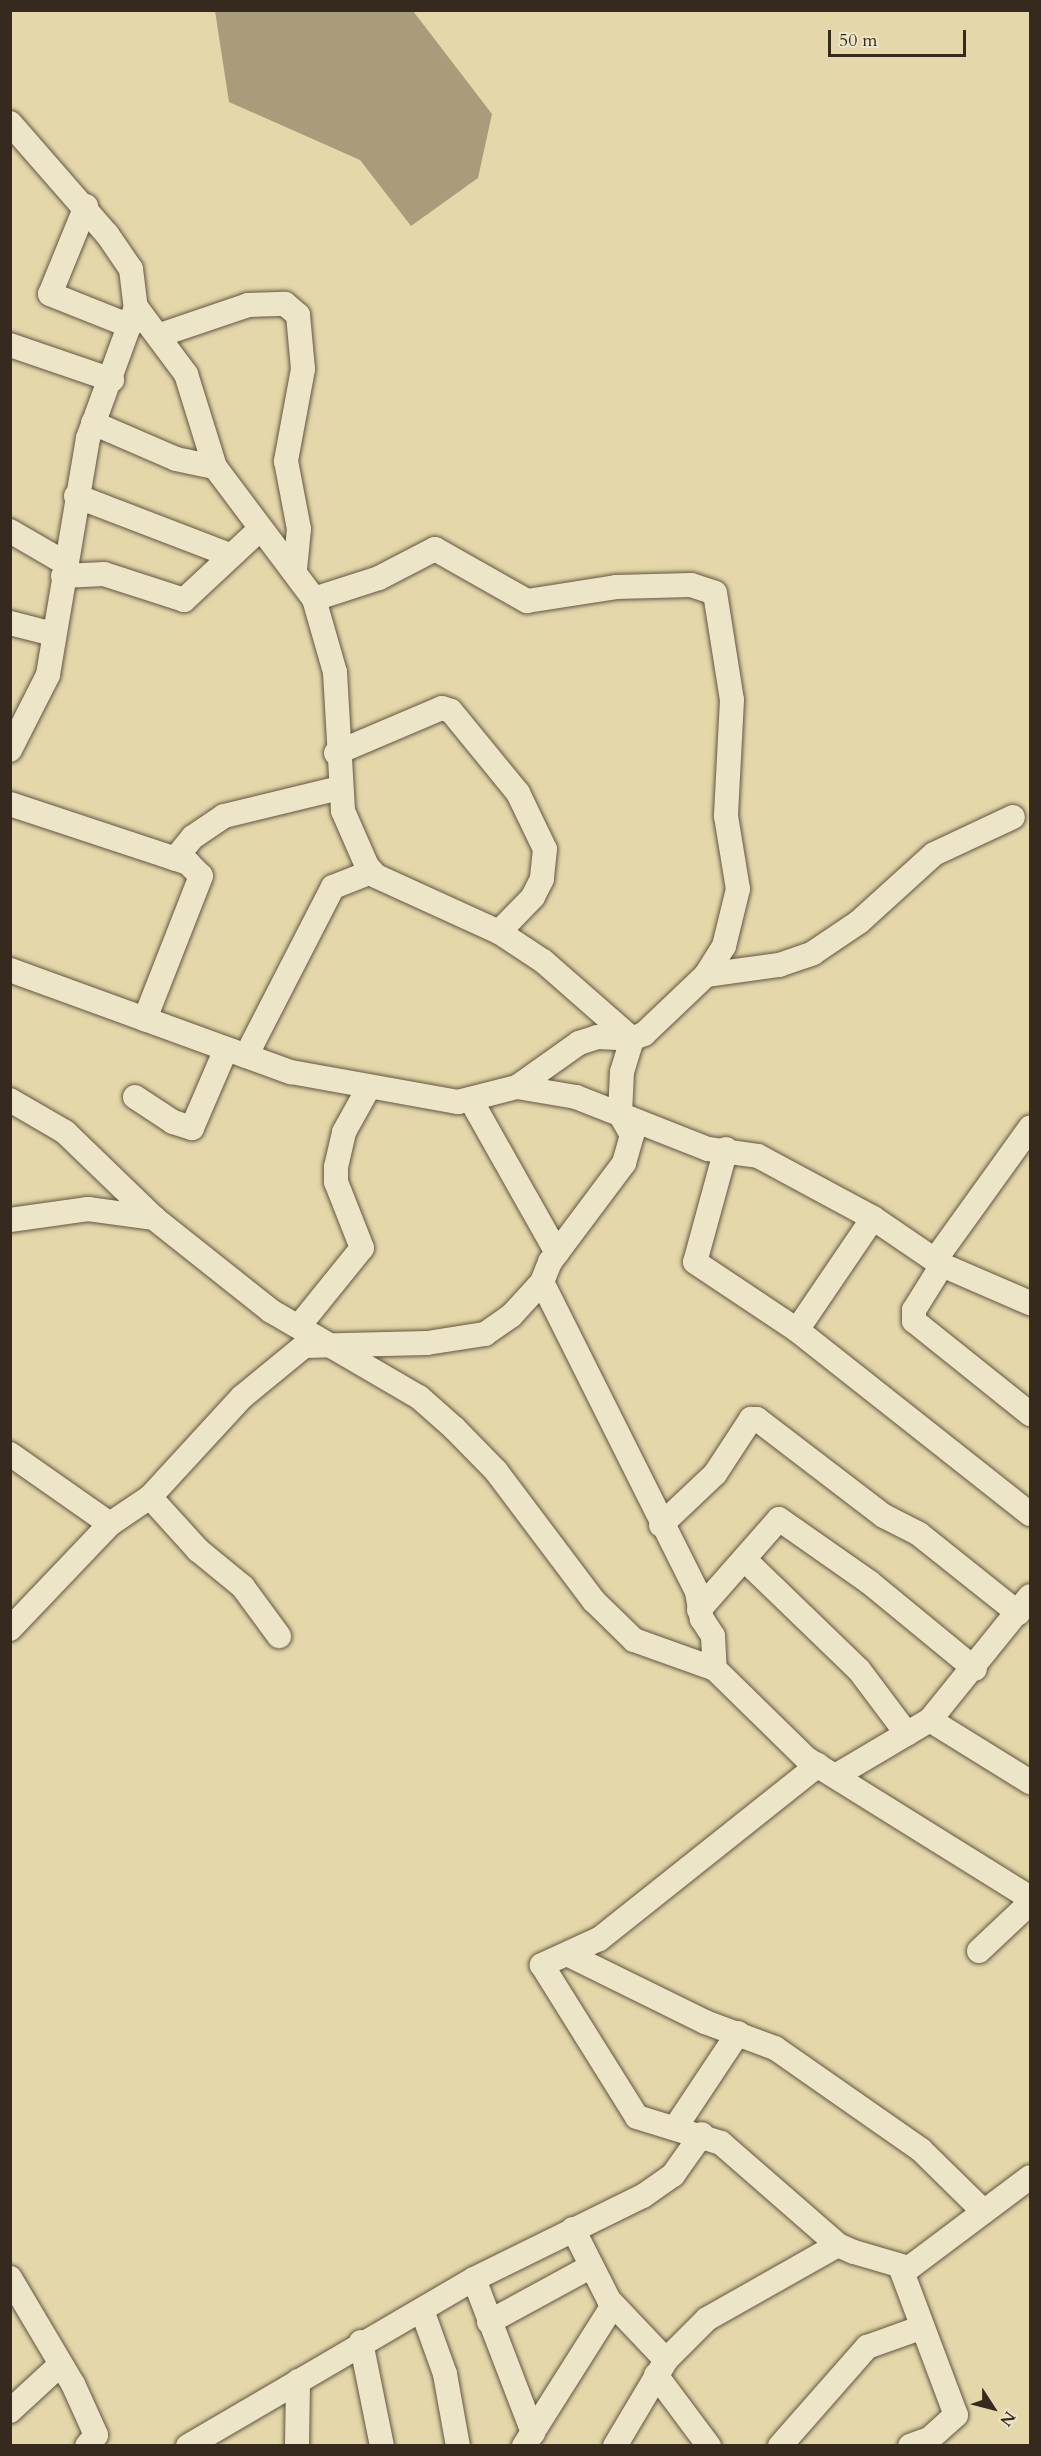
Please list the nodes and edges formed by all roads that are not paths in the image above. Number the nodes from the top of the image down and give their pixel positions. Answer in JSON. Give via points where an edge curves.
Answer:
{"nodes":[{"id":1,"x":10,"y":123,"type":"edge"},
{"id":2,"x":86,"y":206,"type":"junction"},
{"id":3,"x":133,"y":317,"type":"junction"},
{"id":4,"x":160,"y":335,"type":"junction"},
{"id":5,"x":10,"y":345,"type":"edge"},
{"id":6,"x":112,"y":380,"type":"junction"},
{"id":7,"x":93,"y":423,"type":"junction"},
{"id":8,"x":215,"y":467,"type":"junction"},
{"id":9,"x":76,"y":496,"type":"junction"},
{"id":10,"x":259,"y":530,"type":"junction"},
{"id":11,"x":10,"y":531,"type":"edge"},
{"id":12,"x":230,"y":555,"type":"junction"},
{"id":13,"x":295,"y":569,"type":"junction"},
{"id":14,"x":64,"y":570,"type":"junction"},
{"id":15,"x":314,"y":599,"type":"junction"},
{"id":16,"x":10,"y":623,"type":"edge"},
{"id":17,"x":53,"y":634,"type":"junction"},
{"id":18,"x":10,"y":750,"type":"edge"},
{"id":19,"x":336,"y":753,"type":"junction"},
{"id":20,"x":340,"y":788,"type":"junction"},
{"id":21,"x":10,"y":804,"type":"edge"},
{"id":22,"x":1013,"y":817,"type":"dead end"},
{"id":23,"x":175,"y":859,"type":"junction"},
{"id":24,"x":371,"y":872,"type":"junction"},
{"id":25,"x":499,"y":932,"type":"junction"},
{"id":26,"x":10,"y":970,"type":"edge"},
{"id":27,"x":706,"y":975,"type":"junction"},
{"id":28,"x":145,"y":1019,"type":"junction"},
{"id":29,"x":632,"y":1039,"type":"junction"},
{"id":30,"x":236,"y":1052,"type":"junction"},
{"id":31,"x":369,"y":1087,"type":"junction"},
{"id":32,"x":517,"y":1087,"type":"junction"},
{"id":33,"x":135,"y":1097,"type":"dead end"},
{"id":34,"x":10,"y":1100,"type":"edge"},
{"id":35,"x":472,"y":1102,"type":"junction"},
{"id":36,"x":620,"y":1114,"type":"junction"},
{"id":37,"x":1030,"y":1128,"type":"edge"},
{"id":38,"x":726,"y":1149,"type":"junction"},
{"id":39,"x":154,"y":1218,"type":"junction"},
{"id":40,"x":873,"y":1218,"type":"junction"},
{"id":41,"x":10,"y":1220,"type":"edge"},
{"id":42,"x":557,"y":1253,"type":"junction"},
{"id":43,"x":938,"y":1263,"type":"junction"},
{"id":44,"x":542,"y":1282,"type":"junction"},
{"id":45,"x":1030,"y":1303,"type":"edge"},
{"id":46,"x":299,"y":1326,"type":"junction"},
{"id":47,"x":796,"y":1330,"type":"junction"},
{"id":48,"x":334,"y":1345,"type":"junction"},
{"id":49,"x":1030,"y":1414,"type":"edge"},
{"id":50,"x":10,"y":1454,"type":"edge"},
{"id":51,"x":150,"y":1497,"type":"junction"},
{"id":52,"x":1030,"y":1514,"type":"edge"},
{"id":53,"x":110,"y":1524,"type":"junction"},
{"id":54,"x":661,"y":1525,"type":"junction"},
{"id":55,"x":745,"y":1560,"type":"junction"},
{"id":56,"x":1024,"y":1605,"type":"edge"},
{"id":57,"x":699,"y":1610,"type":"junction"},
{"id":58,"x":10,"y":1629,"type":"edge"},
{"id":59,"x":279,"y":1636,"type":"dead end"},
{"id":60,"x":715,"y":1669,"type":"junction"},
{"id":61,"x":975,"y":1669,"type":"junction"},
{"id":62,"x":930,"y":1720,"type":"junction"},
{"id":63,"x":907,"y":1734,"type":"junction"},
{"id":64,"x":827,"y":1770,"type":"junction"},
{"id":65,"x":1030,"y":1782,"type":"edge"},
{"id":66,"x":1030,"y":1898,"type":"edge"},
{"id":67,"x":1030,"y":1903,"type":"edge"},
{"id":68,"x":979,"y":1951,"type":"dead end"},
{"id":69,"x":569,"y":1955,"type":"junction"},
{"id":70,"x":738,"y":2033,"type":"junction"},
{"id":71,"x":675,"y":2128,"type":"junction"},
{"id":72,"x":702,"y":2134,"type":"junction"},
{"id":73,"x":1030,"y":2177,"type":"edge"},
{"id":74,"x":984,"y":2211,"type":"junction"},
{"id":75,"x":573,"y":2229,"type":"junction"},
{"id":76,"x":838,"y":2245,"type":"junction"},
{"id":77,"x":590,"y":2267,"type":"junction"},
{"id":78,"x":901,"y":2269,"type":"junction"},
{"id":79,"x":10,"y":2278,"type":"edge"},
{"id":80,"x":474,"y":2279,"type":"junction"},
{"id":81,"x":613,"y":2305,"type":"junction"},
{"id":82,"x":422,"y":2310,"type":"junction"},
{"id":83,"x":19,"y":2314,"type":"edge"},
{"id":84,"x":489,"y":2322,"type":"junction"},
{"id":85,"x":923,"y":2327,"type":"junction"},
{"id":86,"x":362,"y":2342,"type":"junction"},
{"id":87,"x":61,"y":2364,"type":"junction"},
{"id":88,"x":661,"y":2367,"type":"junction"},
{"id":89,"x":298,"y":2381,"type":"junction"},
{"id":90,"x":10,"y":2411,"type":"edge"},
{"id":91,"x":528,"y":2439,"type":"edge"},
{"id":92,"x":90,"y":2444,"type":"edge"},
{"id":93,"x":188,"y":2445,"type":"edge"},
{"id":94,"x":297,"y":2445,"type":"edge"},
{"id":95,"x":382,"y":2445,"type":"edge"},
{"id":96,"x":458,"y":2445,"type":"edge"},
{"id":97,"x":615,"y":2445,"type":"edge"},
{"id":98,"x":709,"y":2445,"type":"edge"},
{"id":99,"x":780,"y":2445,"type":"edge"},
{"id":100,"x":910,"y":2445,"type":"edge"}],
"edges":[{"from":1,"to":2,"type":"street"},
{"from":2,"to":3,"type":"street","via":[[131,269]]},
{"from":2,"to":3,"type":"street","via":[[50,294]]},
{"from":3,"to":4,"type":"street"},
{"from":3,"to":6,"type":"street"},
{"from":4,"to":8,"type":"street","via":[[194,390]]},
{"from":4,"to":13,"type":"street","via":[[248,305],[285,304],[298,315],[303,369],[286,461],[298,530]]},
{"from":5,"to":6,"type":"street"},
{"from":6,"to":7,"type":"street"},
{"from":7,"to":8,"type":"street","via":[[176,459]]},
{"from":7,"to":9,"type":"street"},
{"from":8,"to":10,"type":"street"},
{"from":9,"to":12,"type":"street"},
{"from":9,"to":14,"type":"street"},
{"from":10,"to":12,"type":"street"},
{"from":10,"to":13,"type":"street"},
{"from":11,"to":14,"type":"street"},
{"from":12,"to":14,"type":"street","via":[[177,601],[104,574]]},
{"from":13,"to":15,"type":"street"},
{"from":14,"to":17,"type":"street"},
{"from":15,"to":19,"type":"street","via":[[335,672]]},
{"from":15,"to":27,"type":"street","via":[[380,578],[435,549],[527,601],[616,586],[691,585],[715,593],[732,700],[726,816],[738,889],[724,946]]},
{"from":16,"to":17,"type":"street"},
{"from":17,"to":18,"type":"street","via":[[43,688]]},
{"from":19,"to":20,"type":"street"},
{"from":19,"to":25,"type":"street","via":[[442,708],[451,711],[518,793],[545,849],[542,879],[533,897]]},
{"from":20,"to":23,"type":"street","via":[[224,816],[193,837]]},
{"from":20,"to":24,"type":"street","via":[[349,830]]},
{"from":21,"to":23,"type":"street"},
{"from":22,"to":27,"type":"street","via":[[934,855],[859,922],[813,953],[779,964]]},
{"from":23,"to":28,"type":"street","via":[[195,868],[202,881]]},
{"from":24,"to":25,"type":"street"},
{"from":24,"to":30,"type":"street","via":[[333,887]]},
{"from":25,"to":29,"type":"street","via":[[543,961]]},
{"from":26,"to":28,"type":"street"},
{"from":27,"to":29,"type":"street","via":[[651,1028]]},
{"from":28,"to":30,"type":"street"},
{"from":29,"to":32,"type":"street","via":[[597,1037],[579,1044]]},
{"from":29,"to":36,"type":"street","via":[[622,1072]]},
{"from":30,"to":31,"type":"street","via":[[291,1072]]},
{"from":30,"to":33,"type":"street","via":[[192,1128],[173,1122]]},
{"from":31,"to":35,"type":"street"},
{"from":31,"to":46,"type":"street","via":[[344,1132],[336,1167],[336,1182],[362,1248]]},
{"from":32,"to":35,"type":"street"},
{"from":32,"to":36,"type":"street","via":[[576,1096]]},
{"from":34,"to":39,"type":"street","via":[[64,1132]]},
{"from":35,"to":42,"type":"street"},
{"from":36,"to":38,"type":"street","via":[[708,1149]]},
{"from":36,"to":42,"type":"street","via":[[632,1135],[624,1164]]},
{"from":37,"to":43,"type":"street"},
{"from":38,"to":40,"type":"street","via":[[777,1164]]},
{"from":38,"to":47,"type":"street","via":[[692,1258]]},
{"from":39,"to":41,"type":"street","via":[[88,1209]]},
{"from":39,"to":46,"type":"street","via":[[271,1311]]},
{"from":40,"to":43,"type":"street"},
{"from":40,"to":47,"type":"street"},
{"from":42,"to":44,"type":"street"},
{"from":43,"to":45,"type":"street"},
{"from":43,"to":49,"type":"street","via":[[914,1310],[914,1321]]},
{"from":44,"to":48,"type":"street","via":[[485,1334],[427,1343]]},
{"from":44,"to":54,"type":"street"},
{"from":46,"to":48,"type":"street"},
{"from":47,"to":52,"type":"street"},
{"from":48,"to":51,"type":"street","via":[[308,1344],[242,1397]]},
{"from":48,"to":60,"type":"street","via":[[354,1362],[419,1397],[474,1446],[562,1563],[634,1640]]},
{"from":50,"to":53,"type":"street"},
{"from":51,"to":53,"type":"street"},
{"from":51,"to":59,"type":"street","via":[[198,1551],[243,1587]]},
{"from":53,"to":58,"type":"street"},
{"from":54,"to":56,"type":"street","via":[[715,1474],[751,1419],[757,1419],[881,1513]]},
{"from":54,"to":57,"type":"street","via":[[697,1592]]},
{"from":55,"to":57,"type":"street"},
{"from":55,"to":61,"type":"street","via":[[782,1520],[870,1582]]},
{"from":55,"to":63,"type":"street","via":[[859,1670]]},
{"from":56,"to":61,"type":"street"},
{"from":57,"to":60,"type":"street","via":[[713,1636]]},
{"from":60,"to":64,"type":"street","via":[[799,1753]]},
{"from":61,"to":62,"type":"street"},
{"from":62,"to":63,"type":"street"},
{"from":62,"to":65,"type":"street"},
{"from":63,"to":64,"type":"street"},
{"from":64,"to":66,"type":"street"},
{"from":64,"to":69,"type":"street","via":[[613,1929]]},
{"from":67,"to":68,"type":"street"},
{"from":69,"to":70,"type":"street"},
{"from":69,"to":71,"type":"street","via":[[542,1965],[564,2005],[637,2118]]},
{"from":70,"to":71,"type":"street"},
{"from":70,"to":74,"type":"street","via":[[775,2048],[843,2091],[921,2150]]},
{"from":71,"to":72,"type":"street"},
{"from":72,"to":75,"type":"street","via":[[668,2180]]},
{"from":72,"to":76,"type":"street","via":[[741,2158]]},
{"from":73,"to":74,"type":"street"},
{"from":74,"to":78,"type":"street","via":[[928,2256]]},
{"from":75,"to":77,"type":"street"},
{"from":75,"to":80,"type":"street"},
{"from":76,"to":78,"type":"street"},
{"from":76,"to":88,"type":"street","via":[[729,2304]]},
{"from":77,"to":81,"type":"street"},
{"from":77,"to":84,"type":"street"},
{"from":78,"to":85,"type":"street"},
{"from":79,"to":83,"type":"street"},
{"from":80,"to":82,"type":"street"},
{"from":80,"to":84,"type":"street"},
{"from":81,"to":88,"type":"street"},
{"from":81,"to":91,"type":"street"},
{"from":82,"to":86,"type":"street"},
{"from":82,"to":96,"type":"street","via":[[445,2374]]},
{"from":83,"to":87,"type":"street"},
{"from":84,"to":91,"type":"street"},
{"from":85,"to":99,"type":"street","via":[[867,2347]]},
{"from":85,"to":100,"type":"street","via":[[956,2417],[929,2439]]},
{"from":86,"to":89,"type":"street"},
{"from":86,"to":95,"type":"street"},
{"from":87,"to":90,"type":"street"},
{"from":87,"to":92,"type":"street","via":[[96,2435]]},
{"from":88,"to":97,"type":"street"},
{"from":88,"to":98,"type":"street"},
{"from":89,"to":93,"type":"street"},
{"from":89,"to":94,"type":"street"}]}
